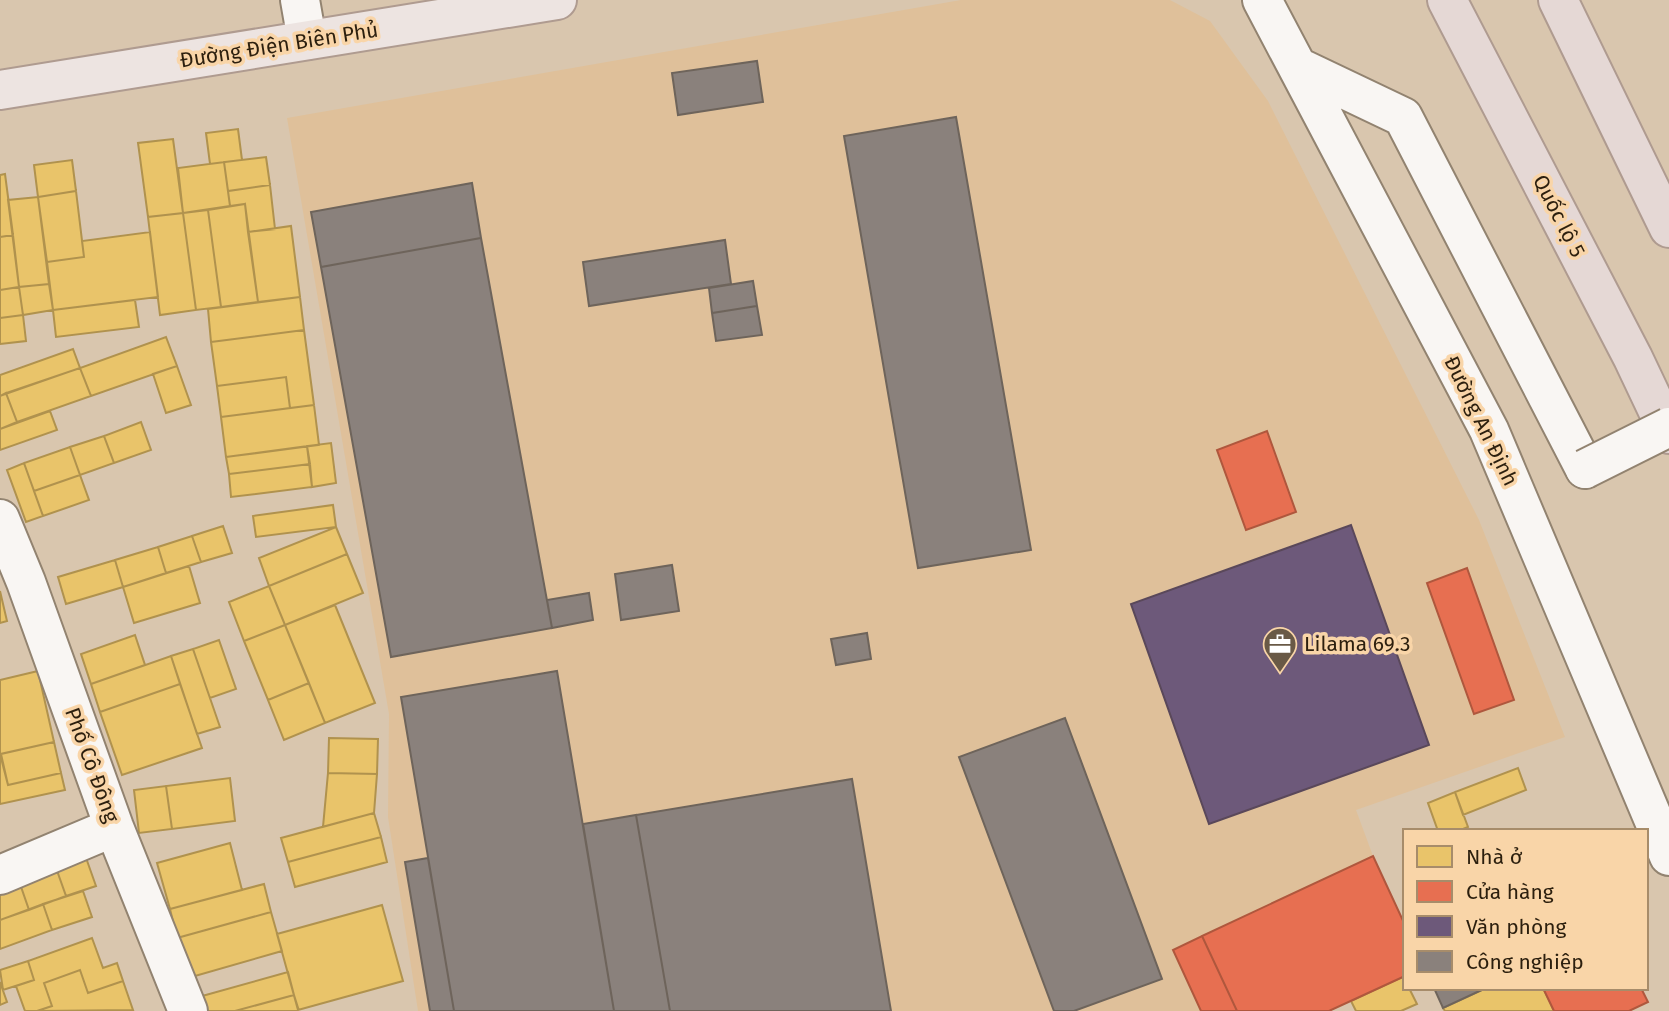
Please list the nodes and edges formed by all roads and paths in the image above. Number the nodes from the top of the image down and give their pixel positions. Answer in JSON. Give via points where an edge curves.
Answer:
{"nodes":[{"id":1,"x":300,"y":0,"type":"edge"},
{"id":2,"x":557,"y":0,"type":"edge"},
{"id":3,"x":1262,"y":0,"type":"edge"},
{"id":4,"x":1447,"y":0,"type":"edge"},
{"id":5,"x":1558,"y":0,"type":"edge"},
{"id":6,"x":307,"y":40,"type":"junction"},
{"id":7,"x":1298,"y":67,"type":"junction"},
{"id":8,"x":0,"y":90,"type":"edge"},
{"id":9,"x":1669,"y":228,"type":"edge"},
{"id":10,"x":1669,"y":427,"type":"edge"},
{"id":11,"x":1669,"y":434,"type":"edge"},
{"id":12,"x":0,"y":519,"type":"edge"},
{"id":13,"x":114,"y":827,"type":"junction"},
{"id":14,"x":1669,"y":856,"type":"edge"},
{"id":15,"x":0,"y":875,"type":"edge"},
{"id":16,"x":188,"y":1011,"type":"edge"}],
"edges":[{"from":1,"to":6,"type":"street"},
{"from":2,"to":6,"type":"main road","name":"Đường Điện Biên Phủ"},
{"from":3,"to":7,"type":"street","name":"Đường An Định"},
{"from":4,"to":11,"type":"highway","name":"Quốc lộ 5"},
{"from":5,"to":9,"type":"highway"},
{"from":6,"to":8,"type":"main road","name":"Đường Điện Biên Phủ"},
{"from":7,"to":10,"type":"street","bridge":true,"via":[[1403,117],[1585,468]]},
{"from":7,"to":14,"type":"street","name":"Đường An Định","via":[[1489,430]]},
{"from":12,"to":13,"type":"street","name":"Phố Cô Đông"},
{"from":13,"to":15,"type":"street"},
{"from":13,"to":16,"type":"street","name":"Phố Cô Đông"}]}
